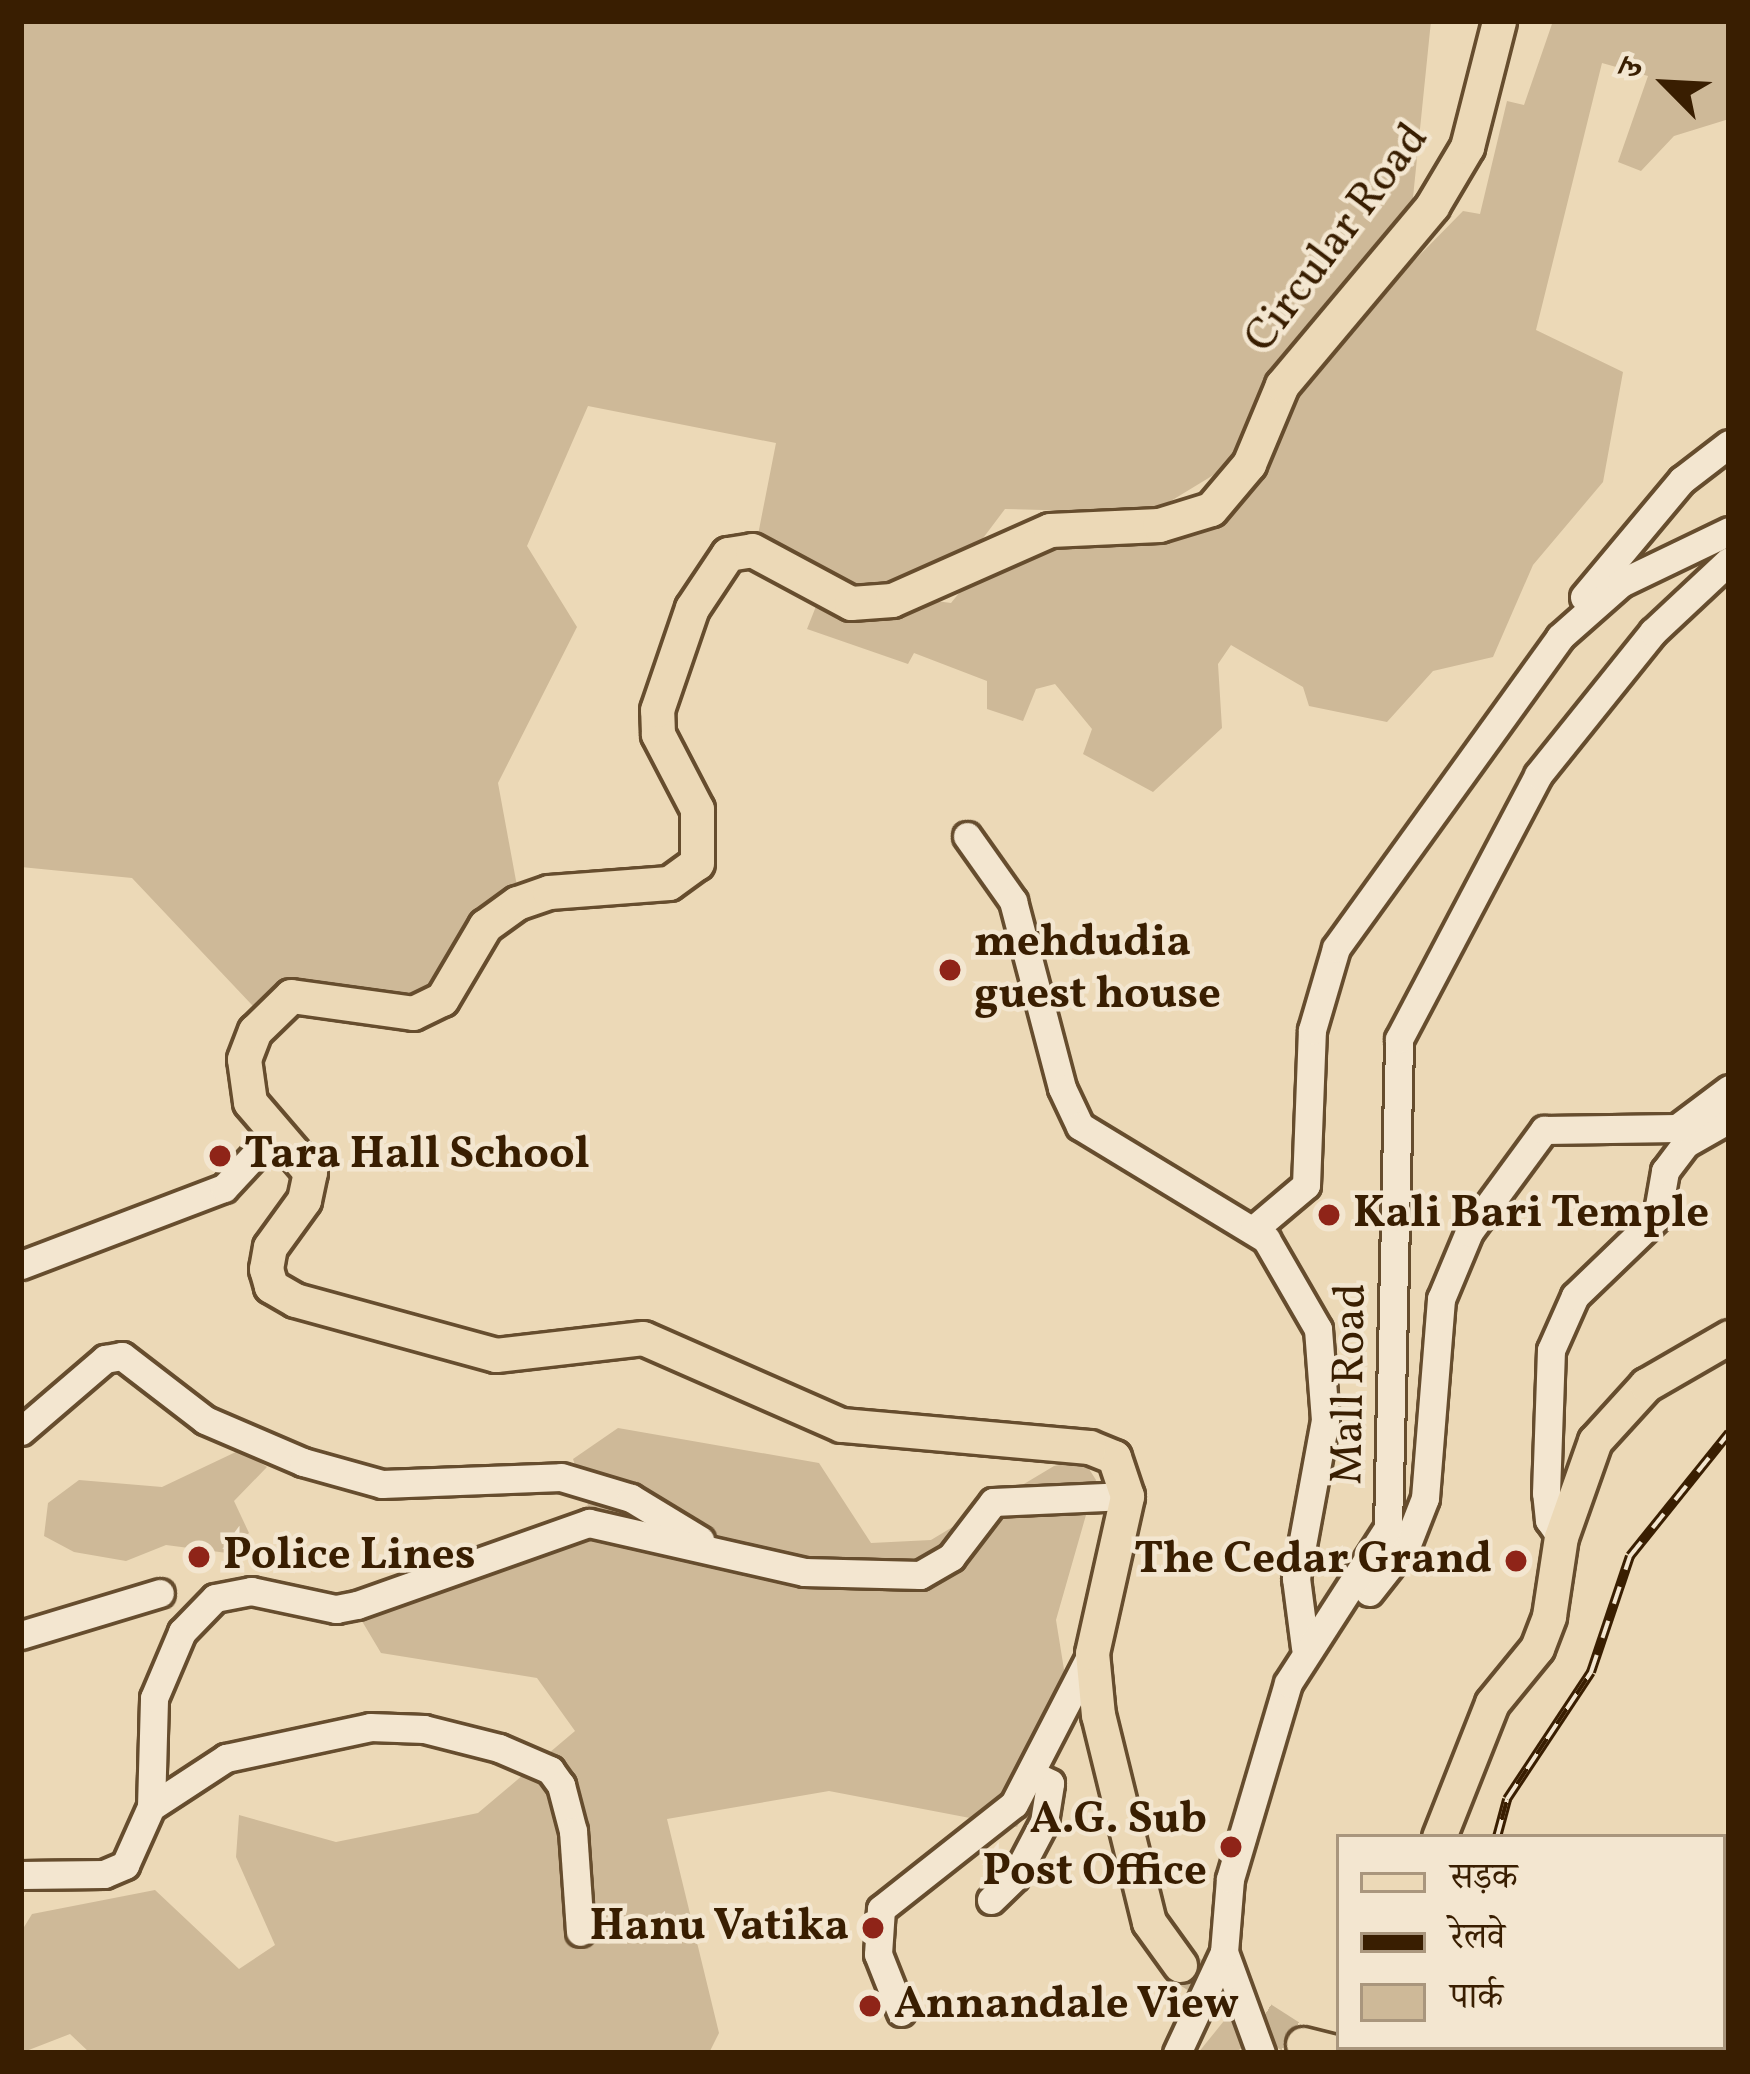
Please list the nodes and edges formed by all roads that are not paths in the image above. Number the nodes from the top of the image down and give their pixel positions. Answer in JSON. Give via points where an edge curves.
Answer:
{"nodes":[{"id":1,"x":1499,"y":21,"type":"edge"},
{"id":2,"x":1729,"y":444,"type":"edge"},
{"id":3,"x":1729,"y":531,"type":"edge"},
{"id":4,"x":1729,"y":560,"type":"edge"},
{"id":5,"x":1560,"y":637,"type":"junction"},
{"id":6,"x":967,"y":836,"type":"dead end"},
{"id":7,"x":1729,"y":1090,"type":"edge"},
{"id":8,"x":1729,"y":1118,"type":"edge"},
{"id":9,"x":277,"y":1131,"type":"junction"},
{"id":10,"x":1254,"y":1229,"type":"junction"},
{"id":11,"x":21,"y":1265,"type":"edge"},
{"id":12,"x":1729,"y":1337,"type":"edge"},
{"id":13,"x":21,"y":1431,"type":"edge"},
{"id":14,"x":1127,"y":1496,"type":"junction"},
{"id":15,"x":1561,"y":1537,"type":"junction"},
{"id":16,"x":712,"y":1550,"type":"junction"},
{"id":17,"x":160,"y":1592,"type":"dead end"},
{"id":18,"x":1325,"y":1619,"type":"junction"},
{"id":19,"x":21,"y":1635,"type":"edge"},
{"id":20,"x":1305,"y":1647,"type":"junction"},
{"id":21,"x":1092,"y":1653,"type":"junction"},
{"id":22,"x":1033,"y":1775,"type":"junction"},
{"id":23,"x":151,"y":1807,"type":"junction"},
{"id":24,"x":1440,"y":1834,"type":"edge"},
{"id":25,"x":21,"y":1875,"type":"edge"},
{"id":26,"x":992,"y":1900,"type":"dead end"},
{"id":27,"x":580,"y":1932,"type":"dead end"},
{"id":28,"x":1224,"y":1952,"type":"junction"},
{"id":29,"x":1180,"y":1965,"type":"tunnel mouth"},
{"id":30,"x":901,"y":2012,"type":"dead end"},
{"id":31,"x":1303,"y":2044,"type":"dead end"},
{"id":32,"x":1178,"y":2053,"type":"edge"},
{"id":33,"x":1261,"y":2053,"type":"edge"},
{"id":34,"x":1338,"y":2053,"type":"edge"}],
"edges":[{"from":1,"to":9,"type":"main road","name":"Circular Road","via":[[1467,147],[1432,206],[1282,385],[1249,464],[1211,509],[1159,524],[1050,530],[892,600],[851,604],[752,550],[728,554],[692,608],[657,710],[658,734],[698,809],[697,863],[669,883],[549,892],[517,903],[485,926],[442,999],[413,1012],[300,994],[283,1000],[255,1031],[244,1059],[250,1102]]},
{"from":2,"to":5,"type":"street","via":[[1649,518]]},
{"from":3,"to":5,"type":"street","via":[[1621,583]]},
{"from":4,"to":18,"type":"street","name":"Mall Road","via":[[1654,632],[1538,775],[1399,1039],[1388,1528]]},
{"from":5,"to":10,"type":"street","via":[[1336,948],[1312,1030],[1306,1185]]},
{"from":6,"to":10,"type":"street","via":[[1012,901],[1079,1126],[1133,1165]]},
{"from":7,"to":18,"type":"street","via":[[1677,1128],[1550,1127],[1538,1136],[1447,1274],[1418,1523],[1372,1590]]},
{"from":8,"to":15,"type":"street","via":[[1685,1144],[1666,1171],[1657,1217],[1575,1296],[1551,1350],[1546,1493]]},
{"from":9,"to":11,"type":"street","via":[[224,1187]]},
{"from":9,"to":14,"type":"main road","name":"Circular Road","via":[[305,1160],[311,1182],[270,1247],[266,1269],[272,1286],[295,1300],[496,1355],[643,1338],[841,1425],[1101,1450],[1124,1468]]},
{"from":10,"to":20,"type":"street","via":[[1308,1306],[1325,1365],[1324,1420],[1295,1578]]},
{"from":12,"to":15,"type":"main road","via":[[1620,1406],[1578,1476]]},
{"from":13,"to":16,"type":"street","via":[[105,1359],[122,1356],[205,1420],[303,1462],[382,1484],[561,1477],[651,1508]]},
{"from":14,"to":16,"type":"street","via":[[993,1502],[951,1557],[920,1574],[822,1575]]},
{"from":14,"to":21,"type":"main road"},
{"from":15,"to":24,"type":"main road","via":[[1537,1648],[1492,1702]]},
{"from":16,"to":23,"type":"street","via":[[589,1522],[431,1583],[336,1609],[251,1591],[215,1598],[182,1632],[154,1698]]},
{"from":17,"to":19,"type":"street"},
{"from":18,"to":20,"type":"street","name":"Mall Road"},
{"from":20,"to":28,"type":"street","name":"Mall Road","via":[[1244,1824]]},
{"from":21,"to":22,"type":"street"},
{"from":21,"to":29,"type":"main road","via":[[1098,1715],[1150,1922]]},
{"from":22,"to":26,"type":"street","via":[[1050,1783],[1044,1822],[1016,1877]]},
{"from":22,"to":30,"type":"street","via":[[980,1834],[881,1910],[878,1954]]},
{"from":23,"to":25,"type":"street","via":[[125,1865],[104,1874]]},
{"from":23,"to":27,"type":"street","via":[[226,1758],[370,1726],[424,1729],[500,1748],[550,1769],[561,1785],[573,1831]]},
{"from":28,"to":32,"type":"street","name":"Mall Road"},
{"from":28,"to":33,"type":"street"},
{"from":31,"to":34,"type":"main road"}]}
